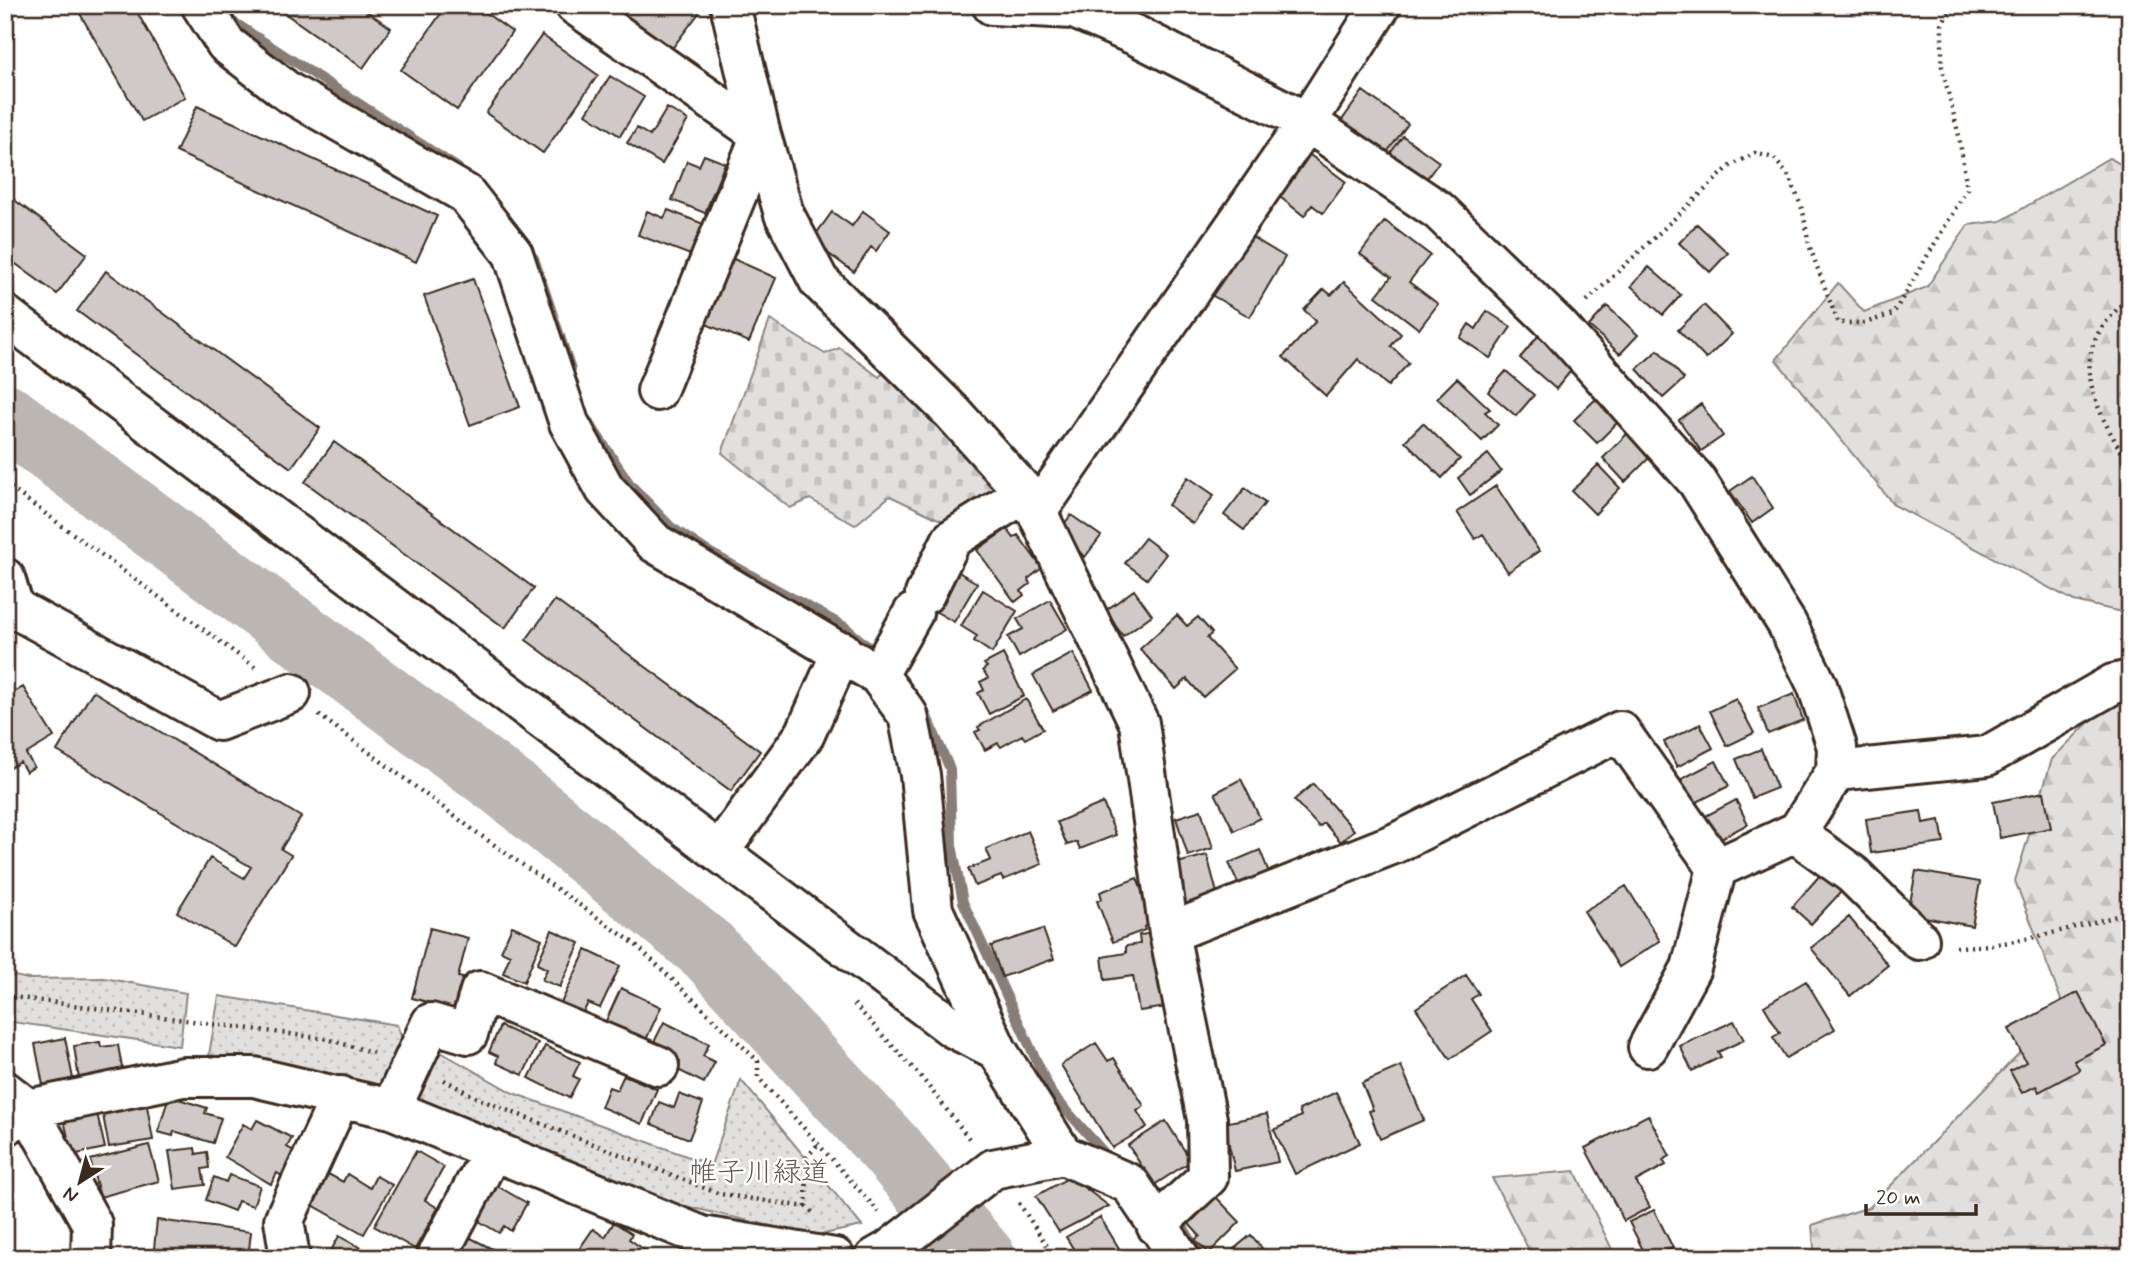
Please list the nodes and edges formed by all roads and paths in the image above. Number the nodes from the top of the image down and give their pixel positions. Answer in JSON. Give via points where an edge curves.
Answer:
{"nodes":[{"id":1,"x":201,"y":5,"type":"edge"},
{"id":2,"x":575,"y":5,"type":"edge"},
{"id":3,"x":992,"y":5,"type":"edge"},
{"id":4,"x":1381,"y":5,"type":"edge"},
{"id":5,"x":1952,"y":5,"type":"edge"},
{"id":6,"x":736,"y":7,"type":"edge"},
{"id":7,"x":1307,"y":122,"type":"junction"},
{"id":8,"x":761,"y":135,"type":"junction"},
{"id":9,"x":2130,"y":294,"type":"edge"},
{"id":10,"x":5,"y":315,"type":"edge"},
{"id":11,"x":1559,"y":327,"type":"junction"},
{"id":12,"x":657,"y":391,"type":"dead end"},
{"id":13,"x":2130,"y":468,"type":"edge"},
{"id":14,"x":5,"y":484,"type":"edge"},
{"id":15,"x":1031,"y":503,"type":"junction"},
{"id":16,"x":8,"y":600,"type":"edge"},
{"id":17,"x":842,"y":651,"type":"junction"},
{"id":18,"x":878,"y":675,"type":"junction"},
{"id":19,"x":2130,"y":680,"type":"edge"},
{"id":20,"x":291,"y":693,"type":"junction"},
{"id":21,"x":1836,"y":771,"type":"junction"},
{"id":22,"x":1798,"y":831,"type":"junction"},
{"id":23,"x":719,"y":852,"type":"junction"},
{"id":24,"x":1717,"y":868,"type":"junction"},
{"id":25,"x":2130,"y":913,"type":"edge"},
{"id":26,"x":1169,"y":933,"type":"junction"},
{"id":27,"x":1919,"y":940,"type":"joint"},
{"id":28,"x":1648,"y":1047,"type":"dead end"},
{"id":29,"x":997,"y":1050,"type":"junction"},
{"id":30,"x":659,"y":1066,"type":"dead end"},
{"id":31,"x":341,"y":1096,"type":"junction"},
{"id":32,"x":13,"y":1109,"type":"edge"},
{"id":33,"x":391,"y":1109,"type":"junction"},
{"id":34,"x":819,"y":1143,"type":"junction"},
{"id":35,"x":493,"y":1150,"type":"junction"},
{"id":36,"x":1063,"y":1155,"type":"junction"},
{"id":37,"x":993,"y":1169,"type":"junction"},
{"id":38,"x":806,"y":1207,"type":"dead end"},
{"id":39,"x":1156,"y":1225,"type":"junction"},
{"id":40,"x":696,"y":1247,"type":"edge"},
{"id":41,"x":889,"y":1251,"type":"edge"},
{"id":42,"x":92,"y":1258,"type":"edge"},
{"id":43,"x":290,"y":1258,"type":"edge"},
{"id":44,"x":436,"y":1258,"type":"edge"},
{"id":45,"x":835,"y":1258,"type":"edge"},
{"id":46,"x":1055,"y":1258,"type":"edge"},
{"id":47,"x":1180,"y":1258,"type":"edge"}],
"edges":[{"from":1,"to":17,"type":"street","via":[[226,44],[288,92],[466,194],[513,254],[569,423],[606,489],[655,543]]},
{"from":2,"to":8,"type":"street"},
{"from":3,"to":7,"type":"street","via":[[1074,9],[1211,71]]},
{"from":4,"to":7,"type":"street"},
{"from":5,"to":11,"type":"path","via":[[1942,24],[1942,67],[1967,189],[1893,314],[1864,323],[1838,323],[1790,178],[1774,158],[1755,153],[1729,167]]},
{"from":6,"to":8,"type":"street"},
{"from":7,"to":11,"type":"street","via":[[1439,211]]},
{"from":7,"to":15,"type":"street"},
{"from":8,"to":12,"type":"street"},
{"from":8,"to":15,"type":"street","via":[[784,214],[819,281],[953,413]]},
{"from":9,"to":13,"type":"path","via":[[2098,334],[2087,378]]},
{"from":10,"to":23,"type":"street"},
{"from":11,"to":21,"type":"street","via":[[1697,481],[1787,624],[1817,685],[1837,747]]},
{"from":14,"to":20,"type":"path"},
{"from":15,"to":18,"type":"street","via":[[951,539]]},
{"from":15,"to":26,"type":"street","via":[[1139,723]]},
{"from":16,"to":20,"type":"street","via":[[219,721]]},
{"from":17,"to":18,"type":"street"},
{"from":17,"to":23,"type":"street","via":[[805,734]]},
{"from":18,"to":29,"type":"street","via":[[908,715],[933,910]]},
{"from":19,"to":21,"type":"street","via":[[2113,684],[1987,756]]},
{"from":20,"to":34,"type":"path","via":[[475,832],[635,944],[758,1061],[758,1077]]},
{"from":21,"to":22,"type":"street"},
{"from":22,"to":24,"type":"street"},
{"from":22,"to":27,"type":"street","via":[[1852,874]]},
{"from":23,"to":29,"type":"street","via":[[953,1028]]},
{"from":24,"to":26,"type":"street","via":[[1620,731],[1396,843]]},
{"from":24,"to":28,"type":"street","via":[[1691,968]]},
{"from":25,"to":27,"type":"path","via":[[2053,936],[1982,947],[1945,948]]},
{"from":26,"to":39,"type":"street","via":[[1207,1119],[1208,1177]]},
{"from":29,"to":36,"type":"street"},
{"from":30,"to":33,"type":"street","via":[[480,991],[468,1034],[431,1023]]},
{"from":31,"to":32,"type":"street","via":[[254,1077],[183,1077]]},
{"from":31,"to":33,"type":"street"},
{"from":31,"to":43,"type":"street","via":[[284,1220]]},
{"from":32,"to":42,"type":"street","via":[[92,1224]]},
{"from":33,"to":35,"type":"street"},
{"from":34,"to":38,"type":"path","via":[[807,1157]]},
{"from":34,"to":41,"type":"path"},
{"from":35,"to":40,"type":"street"},
{"from":35,"to":44,"type":"street"},
{"from":36,"to":37,"type":"street"},
{"from":36,"to":39,"type":"street","via":[[1130,1184]]},
{"from":37,"to":41,"type":"street"},
{"from":37,"to":46,"type":"path"},
{"from":39,"to":47,"type":"street"},
{"from":40,"to":45,"type":"street"}]}
